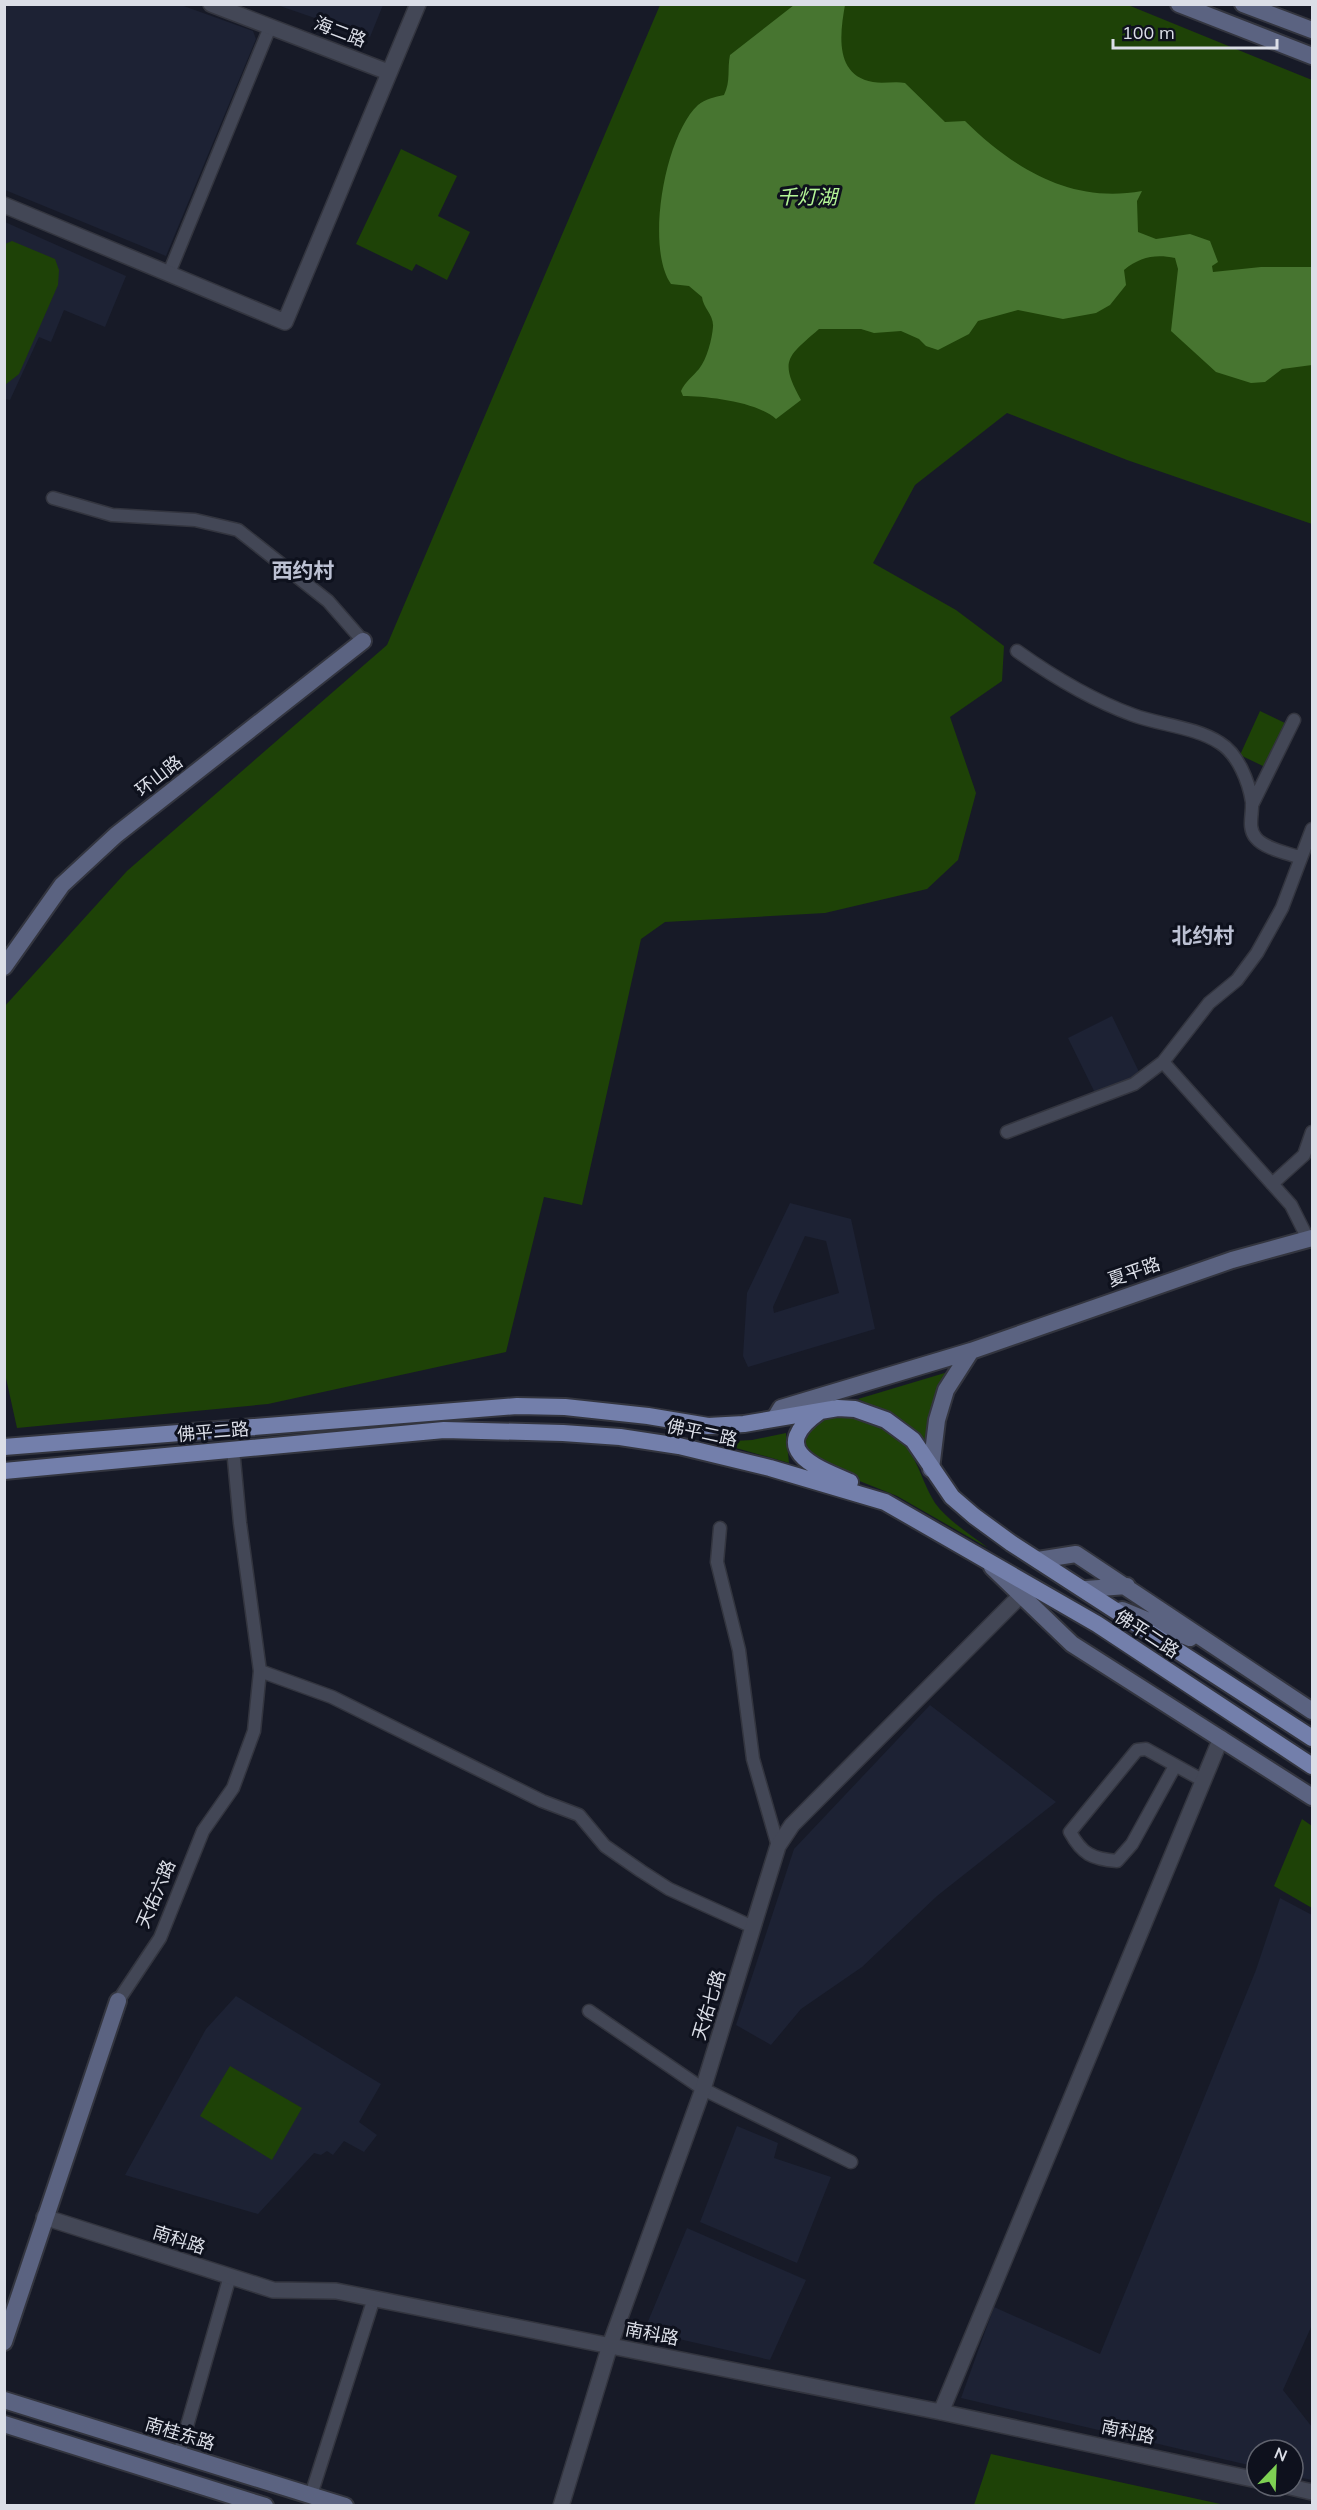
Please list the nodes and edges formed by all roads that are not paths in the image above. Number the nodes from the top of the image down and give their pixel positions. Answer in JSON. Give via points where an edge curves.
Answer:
{"nodes":[{"id":1,"x":418,"y":4,"type":"edge"},
{"id":2,"x":1179,"y":4,"type":"edge"},
{"id":3,"x":1244,"y":4,"type":"edge"},
{"id":4,"x":221,"y":6,"type":"edge"},
{"id":5,"x":270,"y":27,"type":"junction"},
{"id":6,"x":1312,"y":30,"type":"edge"},
{"id":7,"x":1312,"y":56,"type":"edge"},
{"id":8,"x":388,"y":72,"type":"junction"},
{"id":9,"x":4,"y":205,"type":"edge"},
{"id":10,"x":169,"y":273,"type":"junction"},
{"id":11,"x":53,"y":498,"type":"dead end"},
{"id":12,"x":363,"y":641,"type":"joint"},
{"id":13,"x":1017,"y":651,"type":"dead end"},
{"id":14,"x":1294,"y":720,"type":"dead end"},
{"id":15,"x":1252,"y":805,"type":"junction"},
{"id":16,"x":1312,"y":829,"type":"edge"},
{"id":17,"x":1301,"y":858,"type":"junction"},
{"id":18,"x":4,"y":967,"type":"edge"},
{"id":19,"x":1163,"y":1062,"type":"junction"},
{"id":20,"x":1007,"y":1132,"type":"dead end"},
{"id":21,"x":1312,"y":1132,"type":"edge"},
{"id":22,"x":1272,"y":1184,"type":"junction"},
{"id":23,"x":1310,"y":1239,"type":"edge"},
{"id":24,"x":970,"y":1350,"type":"junction"},
{"id":25,"x":820,"y":1412,"type":"junction"},
{"id":26,"x":776,"y":1418,"type":"junction"},
{"id":27,"x":4,"y":1448,"type":"edge"},
{"id":28,"x":233,"y":1449,"type":"junction"},
{"id":29,"x":931,"y":1469,"type":"junction"},
{"id":30,"x":4,"y":1471,"type":"edge"},
{"id":31,"x":885,"y":1502,"type":"junction"},
{"id":32,"x":720,"y":1528,"type":"dead end"},
{"id":33,"x":983,"y":1558,"type":"junction"},
{"id":34,"x":1038,"y":1560,"type":"junction"},
{"id":35,"x":1127,"y":1586,"type":"junction"},
{"id":36,"x":1086,"y":1589,"type":"junction"},
{"id":37,"x":1021,"y":1595,"type":"junction"},
{"id":38,"x":1111,"y":1606,"type":"junction"},
{"id":39,"x":1219,"y":1648,"type":"junction"},
{"id":40,"x":260,"y":1671,"type":"junction"},
{"id":41,"x":1312,"y":1711,"type":"edge"},
{"id":42,"x":1221,"y":1738,"type":"junction"},
{"id":43,"x":1312,"y":1738,"type":"edge"},
{"id":44,"x":1175,"y":1766,"type":"junction"},
{"id":45,"x":1312,"y":1766,"type":"edge"},
{"id":46,"x":1204,"y":1781,"type":"junction"},
{"id":47,"x":1312,"y":1797,"type":"edge"},
{"id":48,"x":778,"y":1846,"type":"junction"},
{"id":49,"x":753,"y":1927,"type":"junction"},
{"id":50,"x":118,"y":2001,"type":"joint"},
{"id":51,"x":590,"y":2012,"type":"dead end"},
{"id":52,"x":703,"y":2089,"type":"junction"},
{"id":53,"x":850,"y":2163,"type":"dead end"},
{"id":54,"x":44,"y":2217,"type":"junction"},
{"id":55,"x":230,"y":2276,"type":"junction"},
{"id":56,"x":374,"y":2298,"type":"junction"},
{"id":57,"x":4,"y":2342,"type":"edge"},
{"id":58,"x":610,"y":2345,"type":"junction"},
{"id":59,"x":4,"y":2400,"type":"edge"},
{"id":60,"x":941,"y":2412,"type":"junction"},
{"id":61,"x":4,"y":2424,"type":"edge"},
{"id":62,"x":179,"y":2454,"type":"junction"},
{"id":63,"x":1245,"y":2477,"type":"edge"},
{"id":64,"x":311,"y":2495,"type":"junction"},
{"id":65,"x":266,"y":2505,"type":"edge"},
{"id":66,"x":345,"y":2505,"type":"edge"},
{"id":67,"x":561,"y":2505,"type":"edge"}],
"edges":[{"from":1,"to":8,"type":"street"},
{"from":2,"to":7,"type":"main road"},
{"from":3,"to":6,"type":"main road"},
{"from":4,"to":5,"type":"street","name":"海二路"},
{"from":5,"to":8,"type":"street","name":"海二路"},
{"from":5,"to":10,"type":"street"},
{"from":8,"to":10,"type":"street","via":[[285,322]]},
{"from":9,"to":10,"type":"street"},
{"from":11,"to":12,"type":"street","via":[[112,515],[195,520],[238,530],[328,601]]},
{"from":12,"to":18,"type":"main road","name":"环山路","via":[[116,835],[62,885]]},
{"from":13,"to":15,"type":"street","via":[[1051,675],[1132,715],[1222,743],[1249,785]]},
{"from":14,"to":15,"type":"street"},
{"from":15,"to":17,"type":"street","via":[[1254,836]]},
{"from":16,"to":17,"type":"street"},
{"from":17,"to":19,"type":"street","via":[[1282,908],[1257,953],[1237,980],[1209,1003]]},
{"from":19,"to":20,"type":"street","via":[[1134,1084]]},
{"from":19,"to":22,"type":"street"},
{"from":21,"to":22,"type":"street","via":[[1304,1155]]},
{"from":22,"to":23,"type":"street","via":[[1291,1205]]},
{"from":23,"to":24,"type":"main road","name":"夏平路","via":[[1232,1260]]},
{"from":24,"to":26,"type":"main road","name":"夏平路","via":[[781,1408]]},
{"from":24,"to":29,"type":"main road","via":[[946,1390],[937,1420]]},
{"from":25,"to":26,"type":"main road","name":"佛平二路"},
{"from":25,"to":29,"type":"main road","name":"佛平二路","via":[[855,1408],[886,1420],[913,1440]]},
{"from":25,"to":31,"type":"main road","via":[[803,1423],[795,1440],[802,1458],[813,1467],[872,1490]]},
{"from":26,"to":27,"type":"main road","name":"佛平二路","via":[[708,1426],[565,1407],[517,1406]]},
{"from":28,"to":30,"type":"main road","name":"佛平二路"},
{"from":28,"to":31,"type":"main road","name":"佛平二路","via":[[444,1430],[620,1437],[679,1446],[770,1468]]},
{"from":28,"to":40,"type":"street","name":"天佑六路"},
{"from":29,"to":34,"type":"main road","name":"佛平二路","via":[[952,1497],[1001,1537]]},
{"from":31,"to":33,"type":"main road","name":"佛平二路"},
{"from":32,"to":48,"type":"street","via":[[717,1562],[739,1650],[753,1759]]},
{"from":33,"to":37,"type":"main road"},
{"from":33,"to":45,"type":"main road","name":"佛平二路","via":[[1097,1624]]},
{"from":34,"to":35,"type":"main road","via":[[1076,1554]]},
{"from":34,"to":36,"type":"main road","name":"佛平二路"},
{"from":35,"to":36,"type":"main road"},
{"from":35,"to":39,"type":"main road"},
{"from":36,"to":38,"type":"main road","name":"佛平二路"},
{"from":37,"to":42,"type":"main road","via":[[1072,1644]]},
{"from":37,"to":48,"type":"street","name":"天佑七路","via":[[792,1825]]},
{"from":38,"to":39,"type":"main road"},
{"from":38,"to":43,"type":"main road","name":"佛平二路"},
{"from":39,"to":41,"type":"main road"},
{"from":40,"to":49,"type":"street","via":[[332,1697],[531,1796],[579,1815],[605,1846],[641,1871]]},
{"from":40,"to":50,"type":"street","name":"天佑六路","via":[[254,1731],[233,1788],[203,1830],[160,1938]]},
{"from":42,"to":46,"type":"street"},
{"from":42,"to":47,"type":"main road"},
{"from":44,"to":44,"type":"street","via":[[1146,1749],[1137,1750],[1070,1832],[1079,1848],[1100,1860],[1118,1861],[1132,1844]]},
{"from":44,"to":46,"type":"street"},
{"from":46,"to":60,"type":"street"},
{"from":48,"to":49,"type":"street","name":"天佑七路"},
{"from":49,"to":52,"type":"street","name":"天佑七路"},
{"from":50,"to":54,"type":"main road","name":"天佑六路"},
{"from":51,"to":52,"type":"street"},
{"from":52,"to":53,"type":"street"},
{"from":52,"to":58,"type":"street","name":"天佑七路"},
{"from":54,"to":55,"type":"street","name":"南科路"},
{"from":54,"to":57,"type":"main road","name":"天佑六路"},
{"from":55,"to":56,"type":"street","name":"南科路","via":[[273,2290],[336,2291]]},
{"from":55,"to":62,"type":"street"},
{"from":56,"to":58,"type":"street","name":"南科路"},
{"from":56,"to":64,"type":"street"},
{"from":58,"to":60,"type":"street","name":"南科路"},
{"from":58,"to":67,"type":"street","name":"天佑七路"},
{"from":59,"to":62,"type":"main road","name":"南桂东路"},
{"from":60,"to":63,"type":"street","name":"南科路"},
{"from":61,"to":65,"type":"main road"},
{"from":62,"to":64,"type":"main road","name":"南桂东路"},
{"from":64,"to":66,"type":"main road","name":"南桂东路"}]}
